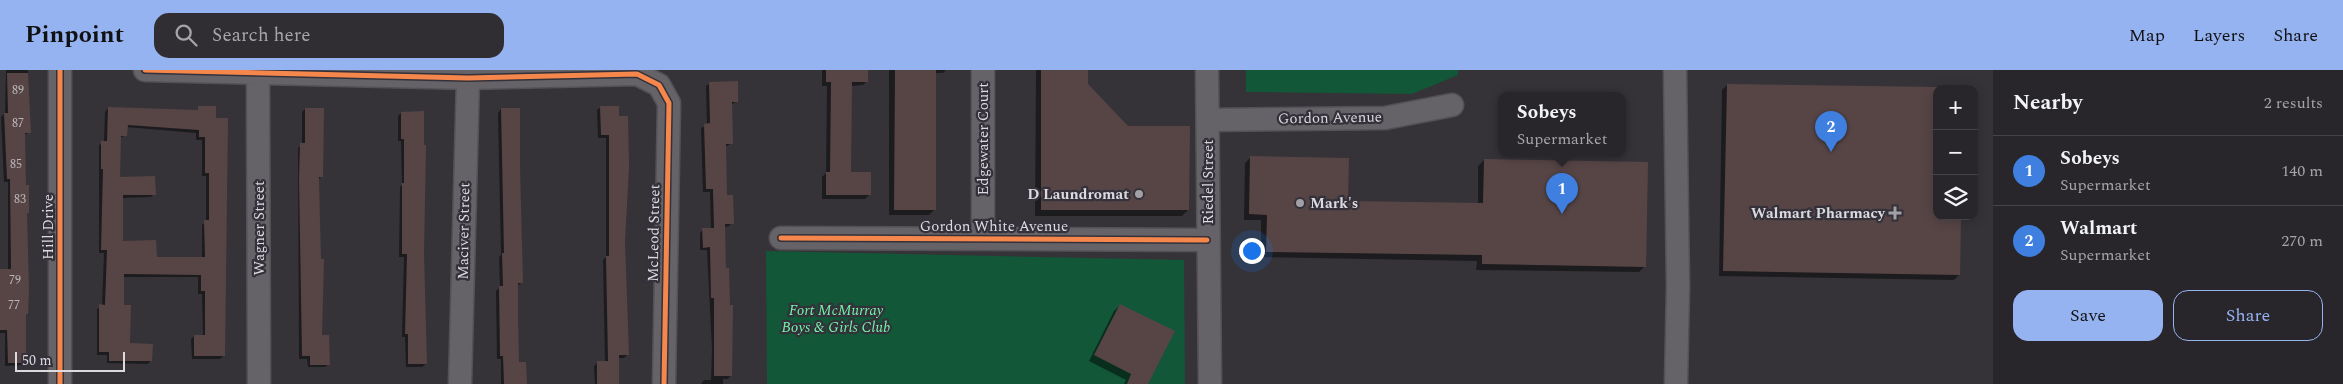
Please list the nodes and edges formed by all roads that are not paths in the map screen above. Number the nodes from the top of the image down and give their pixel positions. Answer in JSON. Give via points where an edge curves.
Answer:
{"nodes":[{"id":1,"x":60,"y":70,"type":"edge"},
{"id":2,"x":145,"y":70,"type":"edge"},
{"id":3,"x":983,"y":70,"type":"edge"},
{"id":4,"x":1207,"y":70,"type":"edge"},
{"id":5,"x":1676,"y":70,"type":"edge"},
{"id":6,"x":258,"y":73,"type":"junction"},
{"id":7,"x":468,"y":78,"type":"junction"},
{"id":8,"x":1452,"y":105,"type":"dead end"},
{"id":9,"x":1208,"y":120,"type":"junction"},
{"id":10,"x":781,"y":238,"type":"dead end"},
{"id":11,"x":983,"y":238,"type":"junction"},
{"id":12,"x":1207,"y":240,"type":"junction"},
{"id":13,"x":60,"y":384,"type":"edge"},
{"id":14,"x":259,"y":384,"type":"edge"},
{"id":15,"x":460,"y":384,"type":"edge"},
{"id":16,"x":664,"y":384,"type":"edge"},
{"id":17,"x":1210,"y":384,"type":"edge"},
{"id":18,"x":1676,"y":384,"type":"edge"}],
"edges":[{"from":1,"to":13,"type":"street","name":"Hill Drive"},
{"from":2,"to":6,"type":"street"},
{"from":3,"to":11,"type":"street","name":"Edgewater Court"},
{"from":4,"to":9,"type":"street","name":"Riedel Street"},
{"from":5,"to":18,"type":"street"},
{"from":6,"to":7,"type":"street"},
{"from":6,"to":14,"type":"street","name":"Wagner Street"},
{"from":7,"to":15,"type":"street","name":"Maciver Street"},
{"from":7,"to":16,"type":"street","name":"McLeod Street","via":[[637,74],[660,85],[669,103]]},
{"from":8,"to":9,"type":"street","name":"Gordon Avenue","via":[[1385,118]]},
{"from":9,"to":12,"type":"street","name":"Riedel Street"},
{"from":10,"to":11,"type":"street","name":"Gordon White Avenue"},
{"from":11,"to":12,"type":"street","name":"Gordon White Avenue"},
{"from":12,"to":17,"type":"street","name":"Riedel Street"}]}
